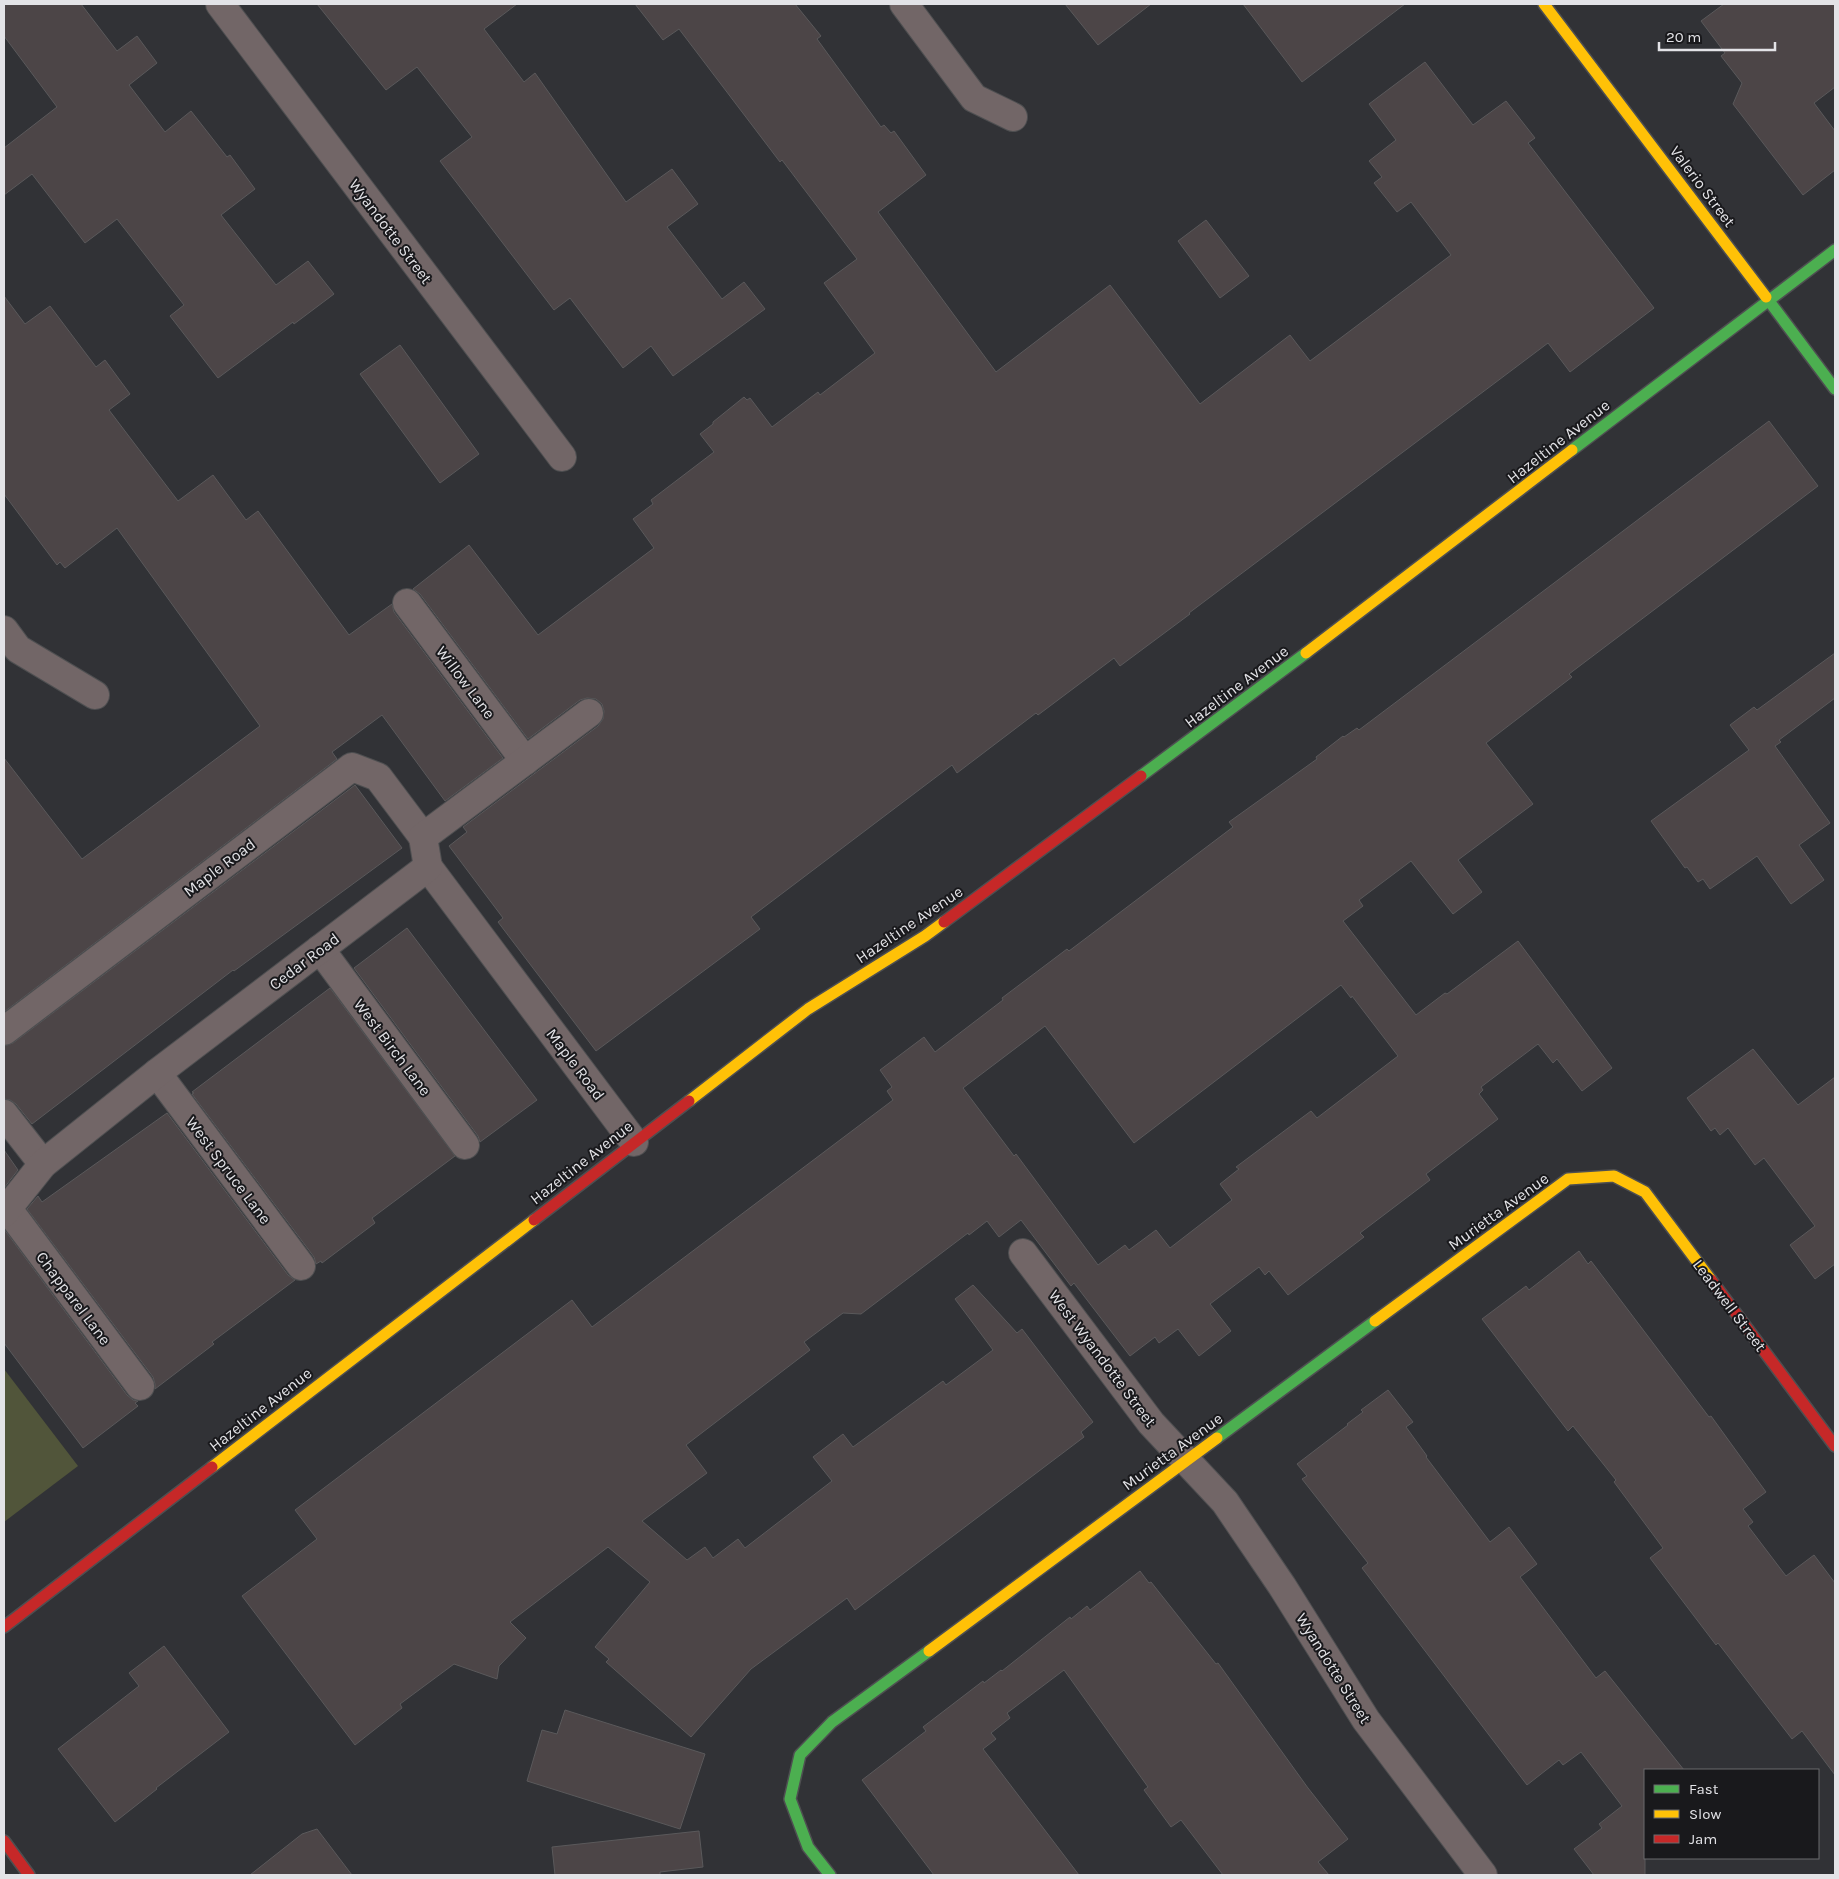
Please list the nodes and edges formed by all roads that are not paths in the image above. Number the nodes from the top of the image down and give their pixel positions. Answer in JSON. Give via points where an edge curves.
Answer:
{"nodes":[{"id":1,"x":220,"y":4,"type":"edge"},
{"id":2,"x":904,"y":4,"type":"edge"},
{"id":3,"x":1544,"y":4,"type":"edge"},
{"id":4,"x":1013,"y":117,"type":"dead end"},
{"id":5,"x":1835,"y":250,"type":"edge"},
{"id":6,"x":1769,"y":300,"type":"junction"},
{"id":7,"x":1835,"y":390,"type":"edge"},
{"id":8,"x":562,"y":457,"type":"dead end"},
{"id":9,"x":407,"y":603,"type":"dead end"},
{"id":10,"x":4,"y":630,"type":"edge"},
{"id":11,"x":95,"y":695,"type":"dead end"},
{"id":12,"x":589,"y":713,"type":"dead end"},
{"id":13,"x":524,"y":761,"type":"junction"},
{"id":14,"x":424,"y":837,"type":"junction"},
{"id":15,"x":428,"y":867,"type":"junction"},
{"id":16,"x":320,"y":949,"type":"junction"},
{"id":17,"x":4,"y":1031,"type":"edge"},
{"id":18,"x":157,"y":1074,"type":"junction"},
{"id":19,"x":4,"y":1114,"type":"edge"},
{"id":20,"x":634,"y":1142,"type":"junction"},
{"id":21,"x":465,"y":1145,"type":"dead end"},
{"id":22,"x":43,"y":1164,"type":"junction"},
{"id":23,"x":1614,"y":1176,"type":"joint"},
{"id":24,"x":6,"y":1211,"type":"edge"},
{"id":25,"x":1023,"y":1253,"type":"dead end"},
{"id":26,"x":301,"y":1266,"type":"dead end"},
{"id":27,"x":140,"y":1386,"type":"dead end"},
{"id":28,"x":1835,"y":1446,"type":"edge"},
{"id":29,"x":1188,"y":1460,"type":"junction"},
{"id":30,"x":4,"y":1627,"type":"edge"},
{"id":31,"x":4,"y":1841,"type":"edge"},
{"id":32,"x":29,"y":1875,"type":"edge"},
{"id":33,"x":830,"y":1875,"type":"edge"},
{"id":34,"x":1483,"y":1875,"type":"edge"}],
"edges":[{"from":1,"to":8,"type":"street","name":"Wyandotte Street"},
{"from":2,"to":4,"type":"street","via":[[974,98]]},
{"from":3,"to":6,"type":"street","name":"Valerio Street"},
{"from":5,"to":6,"type":"street","name":"Hazeltine Avenue"},
{"from":6,"to":7,"type":"street","name":"Valerio Street"},
{"from":6,"to":20,"type":"street","name":"Hazeltine Avenue","via":[[1229,711],[925,936],[808,1009]]},
{"from":9,"to":13,"type":"street","name":"Willow Lane"},
{"from":10,"to":11,"type":"street","via":[[18,649]]},
{"from":12,"to":13,"type":"street"},
{"from":13,"to":14,"type":"street"},
{"from":14,"to":15,"type":"street"},
{"from":14,"to":17,"type":"street","name":"Maple Road","via":[[378,777],[352,767]]},
{"from":15,"to":16,"type":"street","name":"Cedar Road"},
{"from":15,"to":20,"type":"street","name":"Maple Road"},
{"from":16,"to":18,"type":"street","name":"Cedar Road"},
{"from":16,"to":21,"type":"street","name":"West Birch Lane"},
{"from":18,"to":22,"type":"street","name":"Cedar Road"},
{"from":18,"to":26,"type":"street","name":"West Spruce Lane"},
{"from":19,"to":22,"type":"street"},
{"from":20,"to":30,"type":"street","name":"Hazeltine Avenue"},
{"from":22,"to":24,"type":"street","name":"Cedar Road"},
{"from":23,"to":28,"type":"street","name":"Leadwell Street","via":[[1645,1192]]},
{"from":23,"to":29,"type":"street","name":"Murietta Avenue","via":[[1568,1179]]},
{"from":24,"to":27,"type":"street","name":"Chapparel Lane"},
{"from":25,"to":29,"type":"street","name":"West Wyandotte Street","via":[[1151,1423]]},
{"from":29,"to":33,"type":"street","name":"Murietta Avenue","via":[[832,1722],[800,1755],[790,1799],[808,1847]]},
{"from":29,"to":34,"type":"street","name":"Wyandotte Street","via":[[1225,1502],[1366,1720]]},
{"from":31,"to":32,"type":"street"}]}
